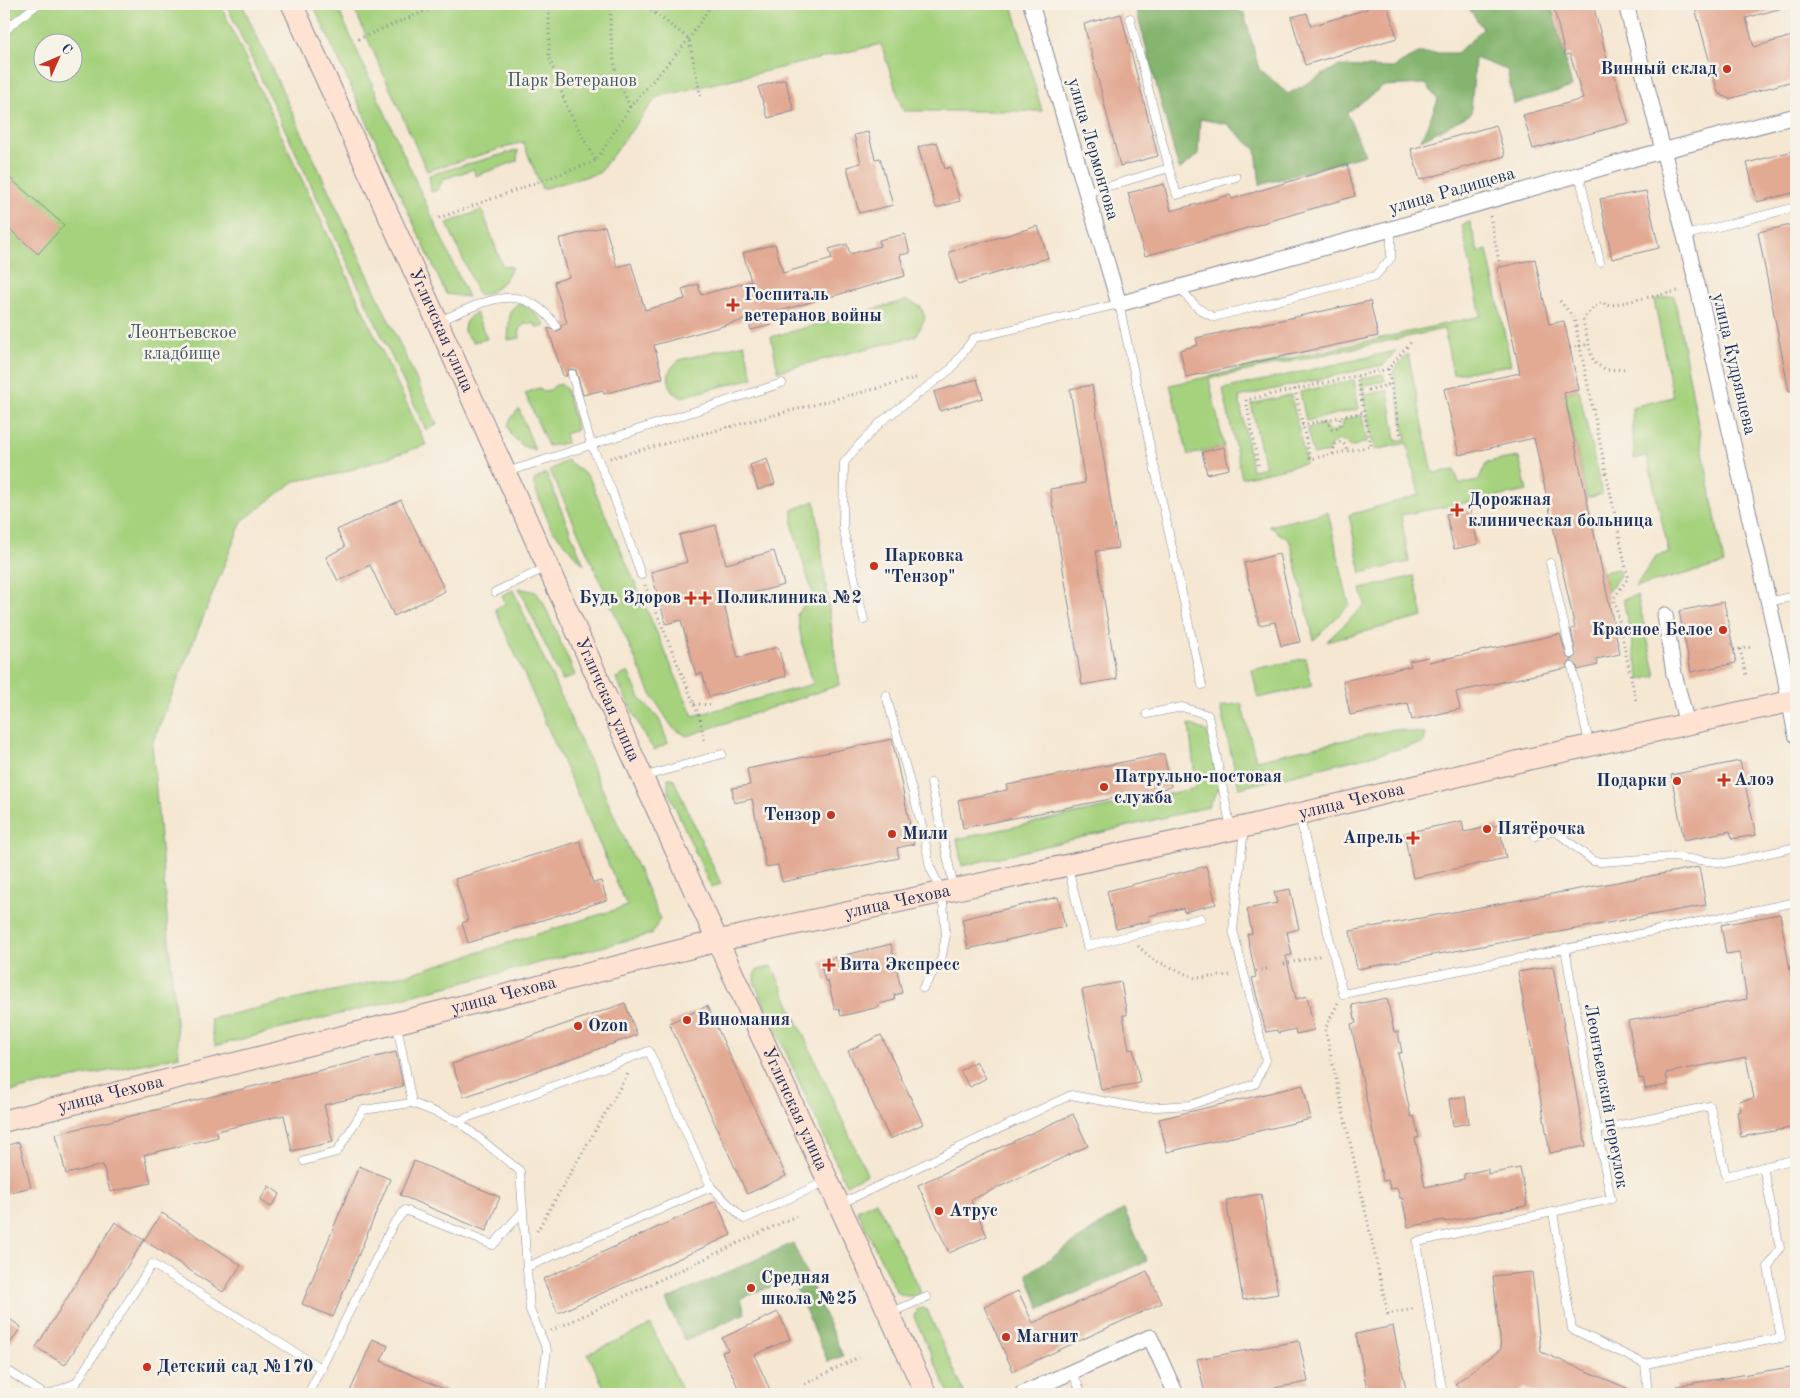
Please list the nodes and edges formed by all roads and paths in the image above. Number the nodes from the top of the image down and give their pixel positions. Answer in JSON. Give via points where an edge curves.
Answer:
{"nodes":[{"id":1,"x":38,"y":4,"type":"edge"},
{"id":2,"x":292,"y":4,"type":"edge"},
{"id":3,"x":442,"y":4,"type":"edge"},
{"id":4,"x":549,"y":4,"type":"edge"},
{"id":5,"x":611,"y":4,"type":"edge"},
{"id":6,"x":643,"y":4,"type":"edge"},
{"id":7,"x":712,"y":4,"type":"edge"},
{"id":8,"x":1030,"y":4,"type":"edge"},
{"id":9,"x":1626,"y":4,"type":"edge"},
{"id":10,"x":1130,"y":18,"type":"dead end"},
{"id":11,"x":4,"y":33,"type":"edge"},
{"id":12,"x":358,"y":39,"type":"dead end"},
{"id":13,"x":689,"y":39,"type":"junction"},
{"id":14,"x":701,"y":98,"type":"dead end"},
{"id":15,"x":630,"y":107,"type":"junction"},
{"id":16,"x":1796,"y":116,"type":"edge"},
{"id":17,"x":1664,"y":151,"type":"junction"},
{"id":18,"x":596,"y":161,"type":"junction"},
{"id":19,"x":1169,"y":168,"type":"junction"},
{"id":20,"x":1579,"y":174,"type":"junction"},
{"id":21,"x":1236,"y":177,"type":"dead end"},
{"id":22,"x":1086,"y":193,"type":"junction"},
{"id":23,"x":1487,"y":201,"type":"junction"},
{"id":24,"x":1796,"y":207,"type":"edge"},
{"id":25,"x":439,"y":218,"type":"dead end"},
{"id":26,"x":1390,"y":229,"type":"junction"},
{"id":27,"x":1686,"y":236,"type":"junction"},
{"id":28,"x":1600,"y":262,"type":"dead end"},
{"id":29,"x":1500,"y":267,"type":"dead end"},
{"id":30,"x":1180,"y":287,"type":"junction"},
{"id":31,"x":1678,"y":291,"type":"dead end"},
{"id":32,"x":1560,"y":301,"type":"dead end"},
{"id":33,"x":1119,"y":304,"type":"junction"},
{"id":34,"x":438,"y":322,"type":"junction"},
{"id":35,"x":556,"y":326,"type":"dead end"},
{"id":36,"x":1411,"y":342,"type":"dead end"},
{"id":37,"x":1588,"y":344,"type":"junction"},
{"id":38,"x":1580,"y":346,"type":"junction"},
{"id":39,"x":1570,"y":348,"type":"dead end"},
{"id":40,"x":1624,"y":368,"type":"dead end"},
{"id":41,"x":1388,"y":369,"type":"junction"},
{"id":42,"x":572,"y":374,"type":"dead end"},
{"id":43,"x":922,"y":376,"type":"dead end"},
{"id":44,"x":1356,"y":376,"type":"junction"},
{"id":45,"x":782,"y":383,"type":"dead end"},
{"id":46,"x":1391,"y":384,"type":"junction"},
{"id":47,"x":1295,"y":389,"type":"junction"},
{"id":48,"x":1368,"y":390,"type":"dead end"},
{"id":49,"x":1364,"y":412,"type":"junction"},
{"id":50,"x":1340,"y":417,"type":"junction"},
{"id":51,"x":1326,"y":420,"type":"junction"},
{"id":52,"x":1302,"y":425,"type":"junction"},
{"id":53,"x":1401,"y":438,"type":"dead end"},
{"id":54,"x":591,"y":444,"type":"junction"},
{"id":55,"x":1348,"y":451,"type":"junction"},
{"id":56,"x":1333,"y":454,"type":"junction"},
{"id":57,"x":598,"y":462,"type":"junction"},
{"id":58,"x":1258,"y":465,"type":"dead end"},
{"id":59,"x":505,"y":473,"type":"junction"},
{"id":60,"x":1615,"y":517,"type":"junction"},
{"id":61,"x":1592,"y":523,"type":"dead end"},
{"id":62,"x":1550,"y":563,"type":"dead end"},
{"id":63,"x":547,"y":567,"type":"junction"},
{"id":64,"x":641,"y":575,"type":"joint"},
{"id":65,"x":495,"y":592,"type":"dead end"},
{"id":66,"x":1796,"y":596,"type":"edge"},
{"id":67,"x":1768,"y":602,"type":"junction"},
{"id":68,"x":1665,"y":615,"type":"dead end"},
{"id":69,"x":864,"y":620,"type":"dead end"},
{"id":70,"x":1752,"y":647,"type":"dead end"},
{"id":71,"x":1740,"y":649,"type":"junction"},
{"id":72,"x":1734,"y":650,"type":"dead end"},
{"id":73,"x":1571,"y":654,"type":"dead end"},
{"id":74,"x":1572,"y":667,"type":"dead end"},
{"id":75,"x":1746,"y":675,"type":"dead end"},
{"id":76,"x":1202,"y":685,"type":"dead end"},
{"id":77,"x":886,"y":695,"type":"dead end"},
{"id":78,"x":1636,"y":701,"type":"dead end"},
{"id":79,"x":1793,"y":701,"type":"edge"},
{"id":80,"x":694,"y":704,"type":"junction"},
{"id":81,"x":713,"y":705,"type":"dead end"},
{"id":82,"x":1147,"y":714,"type":"dead end"},
{"id":83,"x":1687,"y":724,"type":"junction"},
{"id":84,"x":1796,"y":735,"type":"edge"},
{"id":85,"x":704,"y":740,"type":"dead end"},
{"id":86,"x":1590,"y":746,"type":"junction"},
{"id":87,"x":722,"y":754,"type":"dead end"},
{"id":88,"x":642,"y":778,"type":"junction"},
{"id":89,"x":931,"y":783,"type":"dead end"},
{"id":90,"x":1299,"y":814,"type":"junction"},
{"id":91,"x":1238,"y":829,"type":"junction"},
{"id":92,"x":1535,"y":836,"type":"dead end"},
{"id":93,"x":1796,"y":847,"type":"edge"},
{"id":94,"x":1068,"y":865,"type":"junction"},
{"id":95,"x":948,"y":891,"type":"junction"},
{"id":96,"x":1796,"y":902,"type":"edge"},
{"id":97,"x":1201,"y":918,"type":"dead end"},
{"id":98,"x":1126,"y":936,"type":"junction"},
{"id":99,"x":717,"y":941,"type":"junction"},
{"id":100,"x":1565,"y":948,"type":"junction"},
{"id":101,"x":1333,"y":953,"type":"junction"},
{"id":102,"x":1284,"y":964,"type":"dead end"},
{"id":103,"x":1244,"y":974,"type":"junction"},
{"id":104,"x":923,"y":988,"type":"dead end"},
{"id":105,"x":1343,"y":994,"type":"junction"},
{"id":106,"x":396,"y":1023,"type":"junction"},
{"id":107,"x":638,"y":1056,"type":"junction"},
{"id":108,"x":412,"y":1103,"type":"junction"},
{"id":109,"x":4,"y":1121,"type":"edge"},
{"id":110,"x":458,"y":1121,"type":"junction"},
{"id":111,"x":1597,"y":1130,"type":"junction"},
{"id":112,"x":1796,"y":1159,"type":"edge"},
{"id":113,"x":304,"y":1160,"type":"dead end"},
{"id":114,"x":1763,"y":1167,"type":"junction"},
{"id":115,"x":827,"y":1181,"type":"junction"},
{"id":116,"x":710,"y":1187,"type":"junction"},
{"id":117,"x":838,"y":1205,"type":"junction"},
{"id":118,"x":522,"y":1212,"type":"junction"},
{"id":119,"x":1553,"y":1212,"type":"junction"},
{"id":120,"x":796,"y":1216,"type":"dead end"},
{"id":121,"x":526,"y":1251,"type":"junction"},
{"id":122,"x":527,"y":1268,"type":"junction"},
{"id":123,"x":927,"y":1296,"type":"dead end"},
{"id":124,"x":1428,"y":1306,"type":"junction"},
{"id":125,"x":888,"y":1313,"type":"junction"},
{"id":126,"x":541,"y":1336,"type":"junction"},
{"id":127,"x":859,"y":1357,"type":"dead end"},
{"id":128,"x":1645,"y":1364,"type":"junction"},
{"id":129,"x":4,"y":1368,"type":"edge"},
{"id":130,"x":322,"y":1369,"type":"junction"},
{"id":131,"x":1072,"y":1372,"type":"junction"},
{"id":132,"x":805,"y":1384,"type":"dead end"},
{"id":133,"x":44,"y":1394,"type":"edge"},
{"id":134,"x":50,"y":1394,"type":"edge"},
{"id":135,"x":308,"y":1394,"type":"edge"},
{"id":136,"x":541,"y":1394,"type":"edge"},
{"id":137,"x":926,"y":1394,"type":"edge"},
{"id":138,"x":1022,"y":1394,"type":"edge"},
{"id":139,"x":1082,"y":1394,"type":"edge"},
{"id":140,"x":1176,"y":1394,"type":"edge"},
{"id":141,"x":1443,"y":1394,"type":"edge"},
{"id":142,"x":1648,"y":1394,"type":"edge"}],
"edges":[{"from":1,"to":11,"type":"lane"},
{"from":2,"to":34,"type":"street","name":"Угличская улица"},
{"from":3,"to":12,"type":"path"},
{"from":4,"to":18,"type":"path","via":[[549,57],[568,110]]},
{"from":5,"to":15,"type":"path","via":[[610,29],[616,74]]},
{"from":6,"to":13,"type":"path"},
{"from":7,"to":13,"type":"path"},
{"from":8,"to":22,"type":"street","name":"улица Лермонтова"},
{"from":9,"to":17,"type":"street","name":"улица Кудрявцева"},
{"from":10,"to":19,"type":"lane"},
{"from":13,"to":14,"type":"path"},
{"from":13,"to":15,"type":"path"},
{"from":15,"to":18,"type":"path"},
{"from":16,"to":17,"type":"street","name":"улица Радищева"},
{"from":17,"to":20,"type":"street","name":"улица Радищева"},
{"from":17,"to":27,"type":"street","name":"улица Кудрявцева"},
{"from":18,"to":25,"type":"path"},
{"from":19,"to":21,"type":"lane","via":[[1177,195]]},
{"from":19,"to":22,"type":"lane"},
{"from":20,"to":23,"type":"street","name":"улица Радищева"},
{"from":20,"to":28,"type":"lane"},
{"from":22,"to":33,"type":"street","name":"улица Лермонтова"},
{"from":23,"to":26,"type":"street","name":"улица Радищева"},
{"from":23,"to":29,"type":"path"},
{"from":24,"to":27,"type":"lane"},
{"from":26,"to":30,"type":"street","name":"улица Радищева"},
{"from":26,"to":30,"type":"lane","via":[[1390,258],[1375,276],[1214,317],[1194,306]]},
{"from":27,"to":67,"type":"street","name":"улица Кудрявцева"},
{"from":30,"to":33,"type":"street","name":"улица Радищева"},
{"from":31,"to":37,"type":"path","via":[[1607,306],[1603,302],[1595,306],[1583,321]]},
{"from":32,"to":38,"type":"path","via":[[1574,318]]},
{"from":33,"to":69,"type":"lane","via":[[974,338],[951,369],[882,421],[844,462],[843,528]]},
{"from":33,"to":76,"type":"lane"},
{"from":34,"to":35,"type":"lane","via":[[494,299],[509,297],[524,298],[546,312]]},
{"from":34,"to":59,"type":"street","name":"Угличская улица"},
{"from":36,"to":41,"type":"path"},
{"from":37,"to":38,"type":"path"},
{"from":37,"to":40,"type":"path","via":[[1592,358],[1601,368]]},
{"from":38,"to":39,"type":"path"},
{"from":38,"to":60,"type":"path"},
{"from":41,"to":44,"type":"path"},
{"from":41,"to":46,"type":"path"},
{"from":42,"to":54,"type":"lane"},
{"from":43,"to":57,"type":"path"},
{"from":44,"to":47,"type":"path"},
{"from":44,"to":49,"type":"path"},
{"from":45,"to":54,"type":"lane"},
{"from":46,"to":48,"type":"path"},
{"from":46,"to":53,"type":"path"},
{"from":47,"to":52,"type":"path"},
{"from":47,"to":58,"type":"path","via":[[1246,400]]},
{"from":49,"to":50,"type":"path"},
{"from":49,"to":55,"type":"path","via":[[1371,446]]},
{"from":50,"to":51,"type":"path"},
{"from":50,"to":51,"type":"path","via":[[1337,428],[1332,429]]},
{"from":51,"to":52,"type":"path"},
{"from":52,"to":56,"type":"path","via":[[1310,459]]},
{"from":54,"to":57,"type":"lane"},
{"from":54,"to":59,"type":"lane"},
{"from":55,"to":56,"type":"path"},
{"from":55,"to":56,"type":"path","via":[[1342,442],[1336,443]]},
{"from":57,"to":64,"type":"lane","via":[[612,491]]},
{"from":59,"to":63,"type":"street","name":"Угличская улица"},
{"from":60,"to":61,"type":"path"},
{"from":60,"to":78,"type":"path","via":[[1628,578],[1614,598]]},
{"from":62,"to":73,"type":"lane"},
{"from":63,"to":65,"type":"lane"},
{"from":63,"to":88,"type":"street","name":"Угличская улица"},
{"from":64,"to":80,"type":"path"},
{"from":66,"to":67,"type":"lane"},
{"from":67,"to":79,"type":"street","name":"улица Кудрявцева"},
{"from":68,"to":83,"type":"street","via":[[1674,674]]},
{"from":70,"to":71,"type":"path"},
{"from":71,"to":72,"type":"path"},
{"from":71,"to":75,"type":"path"},
{"from":74,"to":86,"type":"lane"},
{"from":77,"to":95,"type":"lane","via":[[930,867]]},
{"from":79,"to":83,"type":"street","name":"улица Чехова"},
{"from":79,"to":84,"type":"street","name":"улица Кудрявцева"},
{"from":80,"to":81,"type":"path"},
{"from":80,"to":85,"type":"path"},
{"from":82,"to":91,"type":"lane","via":[[1182,707],[1208,715]]},
{"from":83,"to":86,"type":"street","name":"улица Чехова"},
{"from":86,"to":90,"type":"street","name":"улица Чехова"},
{"from":87,"to":88,"type":"lane"},
{"from":88,"to":99,"type":"street","name":"Угличская улица"},
{"from":89,"to":95,"type":"lane","via":[[948,865]]},
{"from":90,"to":91,"type":"street","name":"улица Чехова"},
{"from":90,"to":101,"type":"lane"},
{"from":91,"to":94,"type":"street","name":"улица Чехова"},
{"from":91,"to":103,"type":"lane","via":[[1233,930]]},
{"from":92,"to":93,"type":"lane","via":[[1552,831],[1558,833],[1593,861],[1601,862],[1672,857],[1724,862]]},
{"from":94,"to":95,"type":"street","name":"улица Чехова"},
{"from":94,"to":98,"type":"lane","via":[[1087,946]]},
{"from":95,"to":99,"type":"street","name":"улица Чехова"},
{"from":95,"to":104,"type":"lane","via":[[946,936],[941,960]]},
{"from":96,"to":100,"type":"lane"},
{"from":97,"to":98,"type":"lane"},
{"from":98,"to":103,"type":"path","via":[[1152,959],[1195,978]]},
{"from":99,"to":106,"type":"street","name":"улица Чехова"},
{"from":99,"to":115,"type":"street","name":"Угличская улица"},
{"from":100,"to":105,"type":"lane"},
{"from":100,"to":111,"type":"lane","name":"Леонтьевский переулок"},
{"from":101,"to":102,"type":"path"},
{"from":101,"to":105,"type":"lane"},
{"from":103,"to":117,"type":"lane","via":[[1266,1060],[1255,1084],[1190,1105],[1141,1108],[1071,1095]]},
{"from":105,"to":124,"type":"path","via":[[1325,1029],[1388,1314]]},
{"from":106,"to":108,"type":"lane"},
{"from":106,"to":109,"type":"street","name":"улица Чехова"},
{"from":107,"to":110,"type":"lane"},
{"from":107,"to":116,"type":"lane","via":[[650,1051]]},
{"from":107,"to":121,"type":"path"},
{"from":108,"to":110,"type":"lane"},
{"from":108,"to":113,"type":"lane","via":[[363,1110],[337,1152]]},
{"from":110,"to":118,"type":"lane","via":[[520,1171]]},
{"from":111,"to":114,"type":"lane","via":[[1710,1106],[1726,1176]]},
{"from":111,"to":119,"type":"lane","name":"Леонтьевский переулок","via":[[1611,1198]]},
{"from":112,"to":114,"type":"lane"},
{"from":114,"to":128,"type":"lane","via":[[1780,1248],[1768,1267],[1781,1338]]},
{"from":115,"to":116,"type":"lane","via":[[744,1219]]},
{"from":115,"to":117,"type":"street","name":"Угличская улица"},
{"from":116,"to":122,"type":"lane"},
{"from":117,"to":125,"type":"street","name":"Угличская улица"},
{"from":118,"to":121,"type":"lane"},
{"from":118,"to":130,"type":"lane","via":[[493,1244],[405,1210],[394,1225]]},
{"from":119,"to":124,"type":"lane","name":"Леонтьевский переулок","via":[[1417,1242]]},
{"from":119,"to":128,"type":"lane","via":[[1572,1329]]},
{"from":120,"to":126,"type":"path"},
{"from":121,"to":122,"type":"lane"},
{"from":122,"to":126,"type":"lane","via":[[530,1310]]},
{"from":123,"to":125,"type":"lane"},
{"from":124,"to":141,"type":"lane","name":"Леонтьевский переулок"},
{"from":125,"to":137,"type":"street","name":"Угличская улица"},
{"from":126,"to":136,"type":"lane","via":[[547,1350]]},
{"from":127,"to":132,"type":"path"},
{"from":128,"to":142,"type":"lane"},
{"from":129,"to":133,"type":"lane"},
{"from":130,"to":134,"type":"lane","via":[[152,1264],[76,1383]]},
{"from":130,"to":135,"type":"lane"},
{"from":131,"to":138,"type":"street"},
{"from":131,"to":139,"type":"lane"},
{"from":131,"to":140,"type":"street","via":[[1150,1337]]}]}
